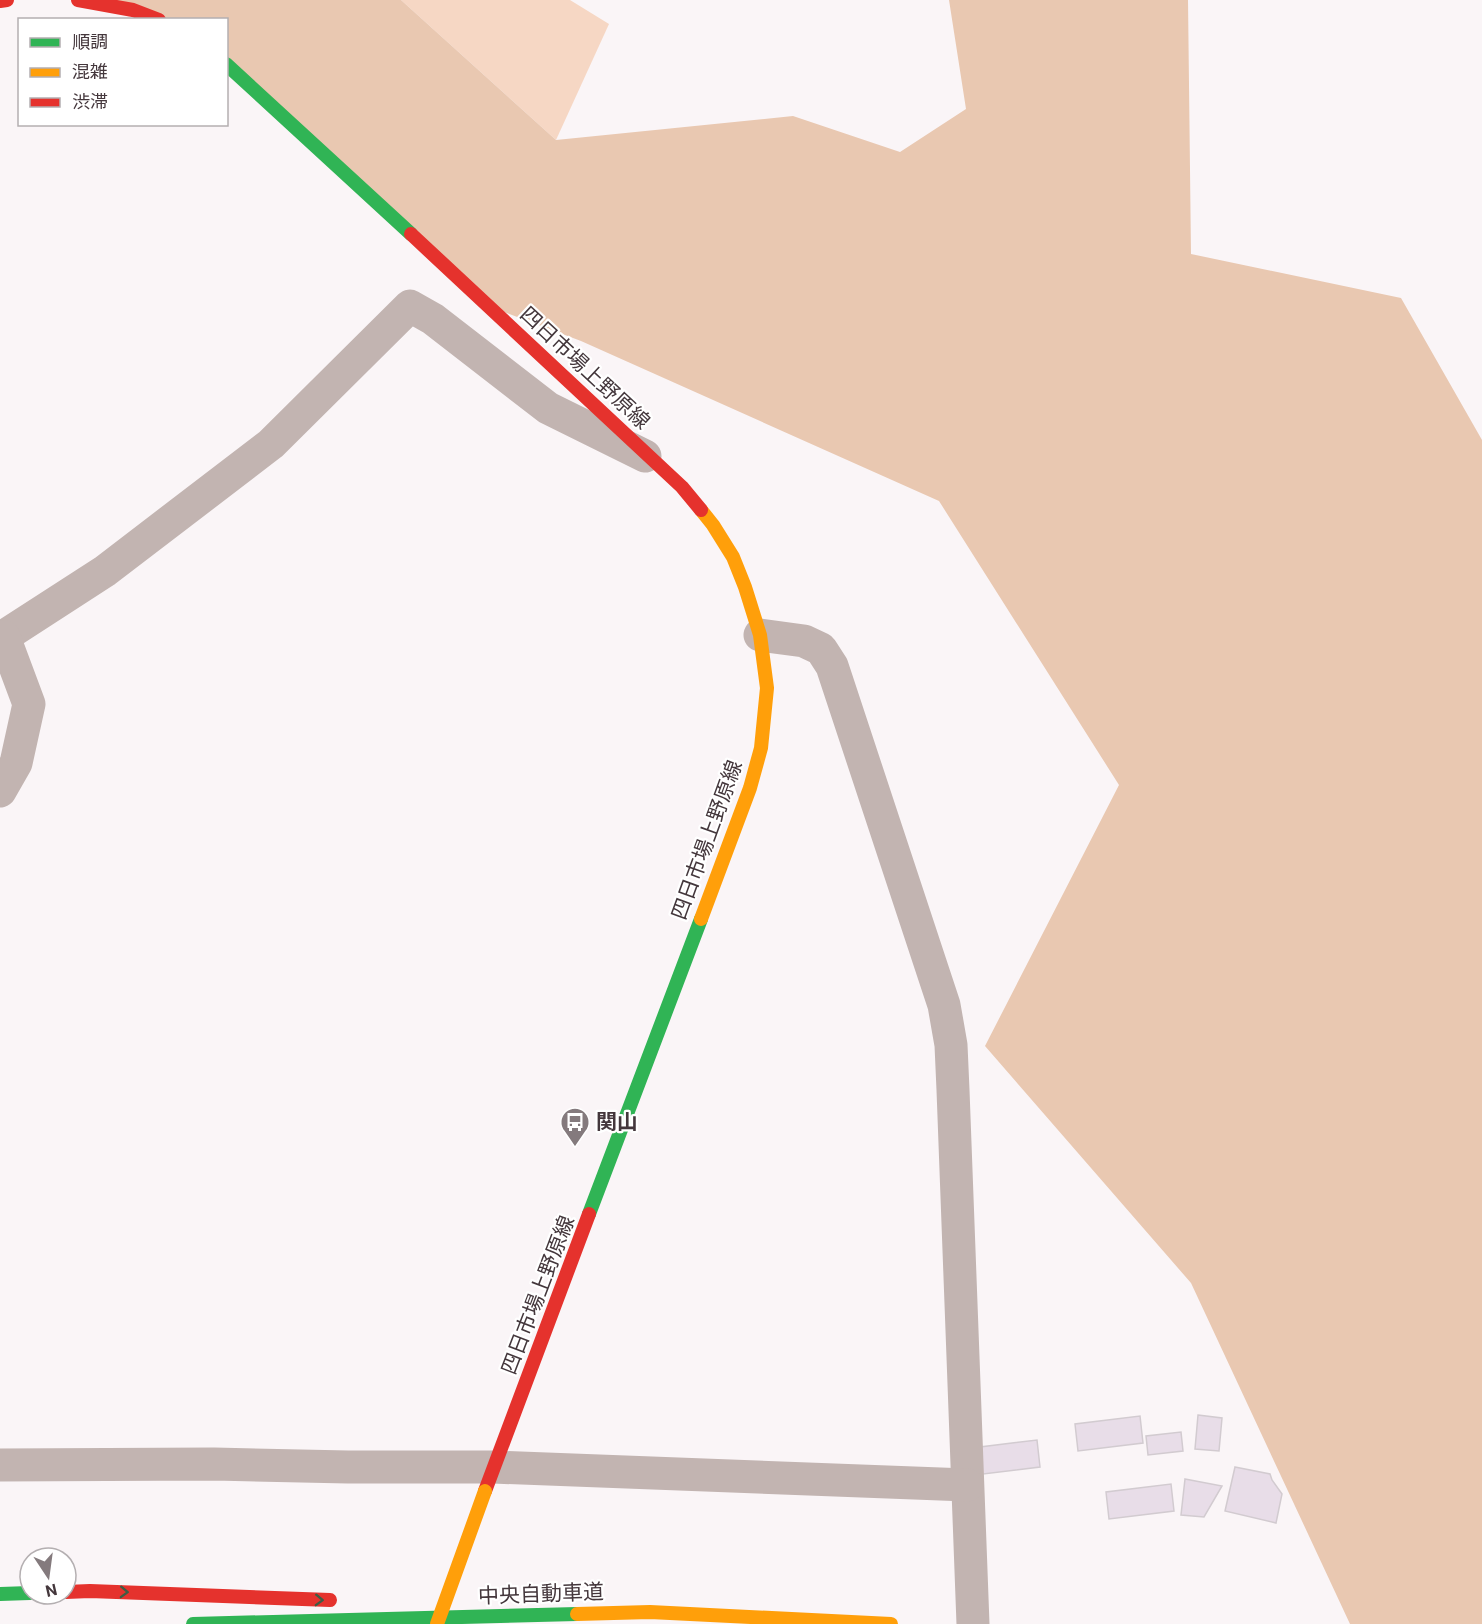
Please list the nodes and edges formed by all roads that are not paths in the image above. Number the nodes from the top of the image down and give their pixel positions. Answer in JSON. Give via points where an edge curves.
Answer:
{"nodes":[{"id":1,"x":6,"y":0,"type":"edge"},
{"id":2,"x":78,"y":0,"type":"edge"},
{"id":3,"x":0,"y":1,"type":"edge"},
{"id":4,"x":154,"y":18,"type":"edge"},
{"id":5,"x":228,"y":66,"type":"edge"},
{"id":6,"x":652,"y":459,"type":"junction"},
{"id":7,"x":760,"y":635,"type":"junction"},
{"id":8,"x":2,"y":638,"type":"edge"},
{"id":9,"x":0,"y":791,"type":"edge"},
{"id":10,"x":0,"y":1466,"type":"edge"},
{"id":11,"x":489,"y":1479,"type":"junction"},
{"id":12,"x":967,"y":1485,"type":"junction"},
{"id":13,"x":78,"y":1592,"type":"edge"},
{"id":14,"x":18,"y":1593,"type":"edge"},
{"id":15,"x":0,"y":1594,"type":"edge"},
{"id":16,"x":340,"y":1600,"type":"dead end"},
{"id":17,"x":435,"y":1604,"type":"dead end"},
{"id":18,"x":650,"y":1612,"type":"junction"},
{"id":19,"x":193,"y":1624,"type":"edge"},
{"id":20,"x":437,"y":1624,"type":"edge"},
{"id":21,"x":891,"y":1624,"type":"edge"},
{"id":22,"x":973,"y":1624,"type":"edge"}],
"edges":[{"from":1,"to":3,"type":"main road"},
{"from":2,"to":4,"type":"main road"},
{"from":5,"to":6,"type":"main road","name":"四日市場上野原線"},
{"from":6,"to":7,"type":"main road","name":"四日市場上野原線","via":[[682,487],[733,557]]},
{"from":6,"to":8,"type":"street","via":[[548,408],[433,319],[410,306],[271,444],[105,571]]},
{"from":7,"to":11,"type":"main road","name":"四日市場上野原線","via":[[767,688],[761,748],[750,788]]},
{"from":7,"to":12,"type":"street","via":[[804,641],[821,649],[832,666],[944,1005],[951,1045]]},
{"from":8,"to":9,"type":"street","via":[[28,704],[15,763]]},
{"from":10,"to":11,"type":"street","via":[[348,1467]]},
{"from":11,"to":12,"type":"street"},
{"from":11,"to":20,"type":"main road","name":"四日市場上野原線","bridge":true},
{"from":12,"to":22,"type":"street"},
{"from":13,"to":16,"type":"main road","one_way":true},
{"from":14,"to":15,"type":"main road"},
{"from":17,"to":18,"type":"main road"},
{"from":18,"to":19,"type":"main road","name":"中央自動車道"},
{"from":18,"to":21,"type":"main road","name":"中央自動車道"}]}
